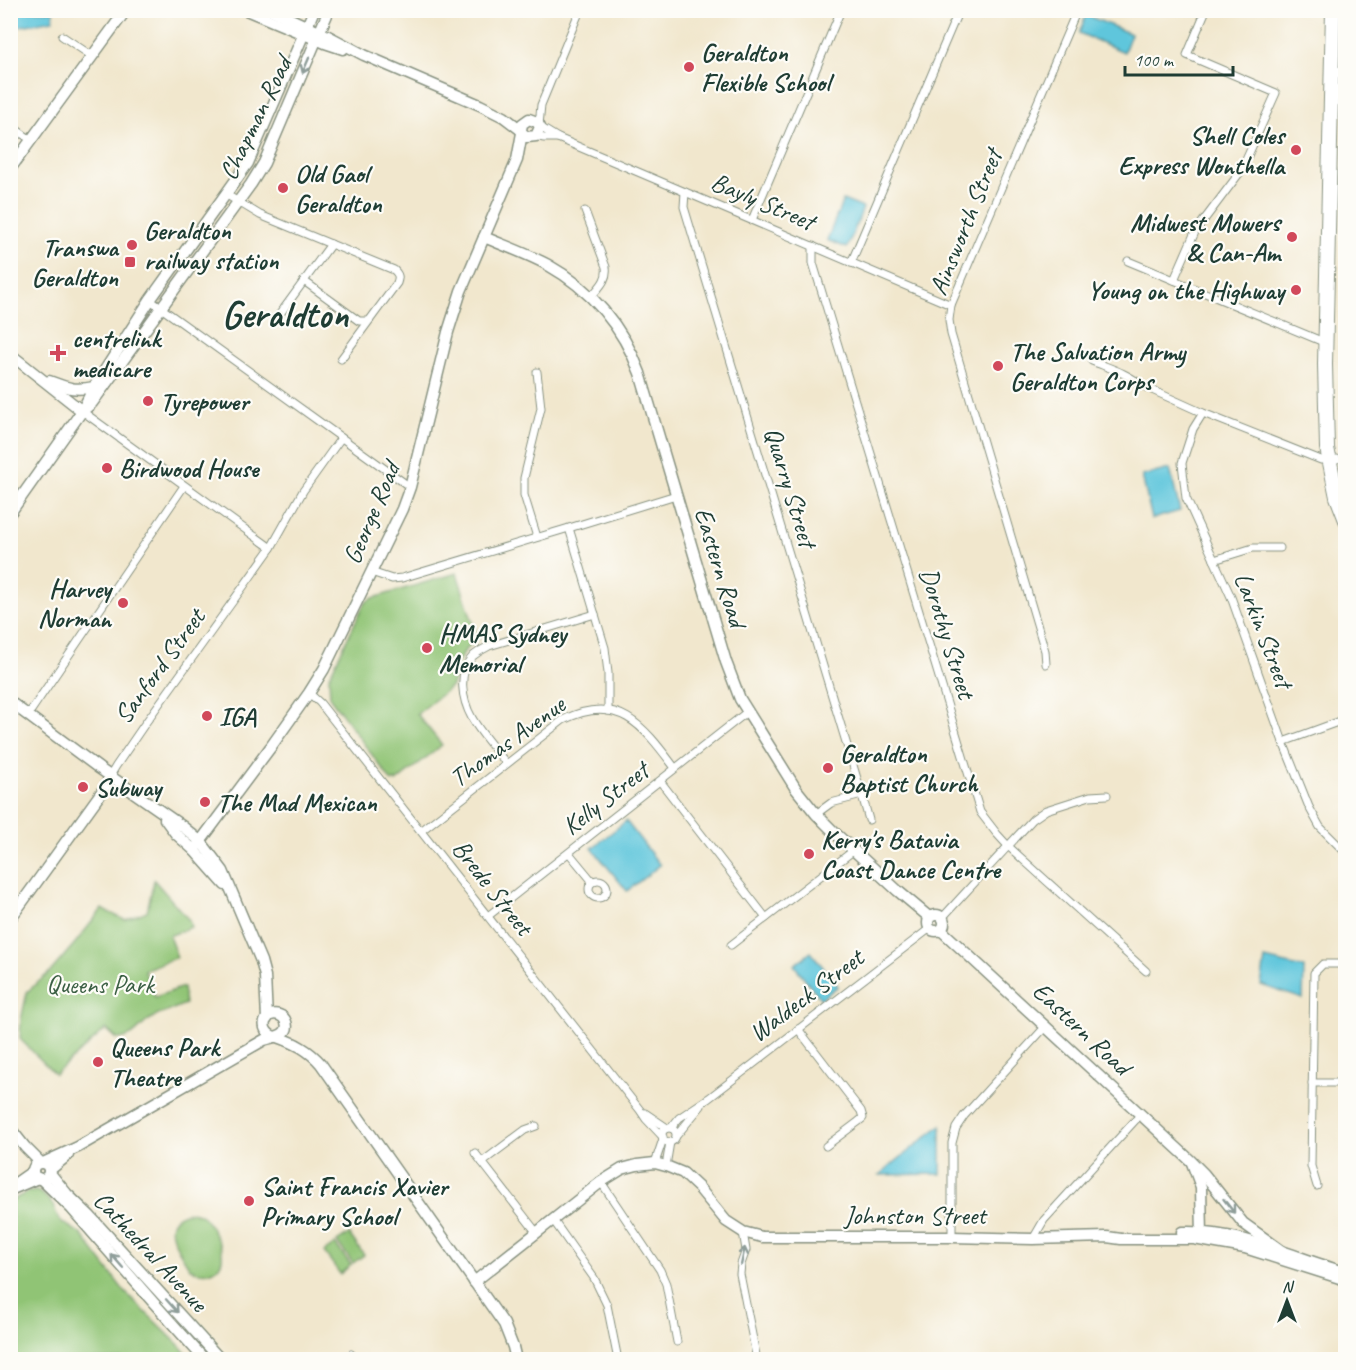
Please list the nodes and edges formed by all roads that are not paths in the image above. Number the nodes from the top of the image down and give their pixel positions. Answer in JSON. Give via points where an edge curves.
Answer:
{"nodes":[{"id":1,"x":126,"y":10,"type":"edge"},
{"id":2,"x":271,"y":10,"type":"edge"},
{"id":3,"x":314,"y":10,"type":"edge"},
{"id":4,"x":329,"y":10,"type":"edge"},
{"id":5,"x":580,"y":10,"type":"edge"},
{"id":6,"x":842,"y":10,"type":"edge"},
{"id":7,"x":959,"y":10,"type":"edge"},
{"id":8,"x":1077,"y":10,"type":"edge"},
{"id":9,"x":1206,"y":10,"type":"edge"},
{"id":10,"x":1333,"y":10,"type":"edge"},
{"id":11,"x":247,"y":11,"type":"edge"},
{"id":12,"x":306,"y":31,"type":"junction"},
{"id":13,"x":62,"y":36,"type":"dead end"},
{"id":14,"x":318,"y":36,"type":"junction"},
{"id":15,"x":92,"y":56,"type":"junction"},
{"id":16,"x":1339,"y":72,"type":"edge"},
{"id":17,"x":541,"y":105,"type":"junction"},
{"id":18,"x":10,"y":125,"type":"edge"},
{"id":19,"x":530,"y":128,"type":"junction"},
{"id":20,"x":32,"y":140,"type":"junction"},
{"id":21,"x":10,"y":169,"type":"edge"},
{"id":22,"x":686,"y":192,"type":"junction"},
{"id":23,"x":227,"y":195,"type":"junction"},
{"id":24,"x":238,"y":202,"type":"junction"},
{"id":25,"x":585,"y":211,"type":"dead end"},
{"id":26,"x":752,"y":220,"type":"junction"},
{"id":27,"x":484,"y":237,"type":"junction"},
{"id":28,"x":330,"y":244,"type":"junction"},
{"id":29,"x":813,"y":246,"type":"junction"},
{"id":30,"x":1128,"y":261,"type":"dead end"},
{"id":31,"x":851,"y":263,"type":"junction"},
{"id":32,"x":1174,"y":280,"type":"junction"},
{"id":33,"x":304,"y":281,"type":"junction"},
{"id":34,"x":591,"y":297,"type":"junction"},
{"id":35,"x":150,"y":300,"type":"junction"},
{"id":36,"x":951,"y":304,"type":"junction"},
{"id":37,"x":161,"y":308,"type":"junction"},
{"id":38,"x":277,"y":318,"type":"dead end"},
{"id":39,"x":368,"y":321,"type":"junction"},
{"id":40,"x":1328,"y":343,"type":"junction"},
{"id":41,"x":12,"y":356,"type":"edge"},
{"id":42,"x":341,"y":359,"type":"dead end"},
{"id":43,"x":1092,"y":361,"type":"dead end"},
{"id":44,"x":537,"y":372,"type":"dead end"},
{"id":45,"x":38,"y":377,"type":"junction"},
{"id":46,"x":94,"y":387,"type":"junction"},
{"id":47,"x":82,"y":411,"type":"junction"},
{"id":48,"x":1203,"y":413,"type":"junction"},
{"id":49,"x":341,"y":438,"type":"junction"},
{"id":50,"x":1333,"y":459,"type":"junction"},
{"id":51,"x":184,"y":486,"type":"junction"},
{"id":52,"x":411,"y":487,"type":"junction"},
{"id":53,"x":676,"y":495,"type":"junction"},
{"id":54,"x":1346,"y":498,"type":"edge"},
{"id":55,"x":10,"y":513,"type":"edge"},
{"id":56,"x":1346,"y":520,"type":"edge"},
{"id":57,"x":569,"y":528,"type":"junction"},
{"id":58,"x":537,"y":537,"type":"junction"},
{"id":59,"x":271,"y":548,"type":"junction"},
{"id":60,"x":1280,"y":548,"type":"dead end"},
{"id":61,"x":1214,"y":560,"type":"junction"},
{"id":62,"x":371,"y":572,"type":"junction"},
{"id":63,"x":596,"y":614,"type":"junction"},
{"id":64,"x":1046,"y":664,"type":"dead end"},
{"id":65,"x":309,"y":693,"type":"junction"},
{"id":66,"x":10,"y":702,"type":"edge"},
{"id":67,"x":608,"y":711,"type":"junction"},
{"id":68,"x":747,"y":712,"type":"junction"},
{"id":69,"x":28,"y":715,"type":"junction"},
{"id":70,"x":1346,"y":719,"type":"edge"},
{"id":71,"x":1284,"y":742,"type":"junction"},
{"id":72,"x":506,"y":763,"type":"junction"},
{"id":73,"x":675,"y":768,"type":"junction"},
{"id":74,"x":110,"y":776,"type":"junction"},
{"id":75,"x":660,"y":781,"type":"junction"},
{"id":76,"x":862,"y":795,"type":"junction"},
{"id":77,"x":1107,"y":795,"type":"dead end"},
{"id":78,"x":816,"y":814,"type":"junction"},
{"id":79,"x":869,"y":820,"type":"dead end"},
{"id":80,"x":421,"y":831,"type":"junction"},
{"id":81,"x":197,"y":846,"type":"junction"},
{"id":82,"x":1008,"y":846,"type":"junction"},
{"id":83,"x":853,"y":850,"type":"junction"},
{"id":84,"x":569,"y":853,"type":"junction"},
{"id":85,"x":1346,"y":853,"type":"edge"},
{"id":86,"x":593,"y":882,"type":"dead end"},
{"id":87,"x":488,"y":916,"type":"junction"},
{"id":88,"x":929,"y":917,"type":"junction"},
{"id":89,"x":766,"y":918,"type":"junction"},
{"id":90,"x":942,"y":918,"type":"junction"},
{"id":91,"x":10,"y":919,"type":"edge"},
{"id":92,"x":935,"y":929,"type":"junction"},
{"id":93,"x":731,"y":945,"type":"dead end"},
{"id":94,"x":1346,"y":964,"type":"edge"},
{"id":95,"x":1146,"y":971,"type":"dead end"},
{"id":96,"x":266,"y":992,"type":"junction"},
{"id":97,"x":266,"y":1020,"type":"junction"},
{"id":98,"x":284,"y":1022,"type":"junction"},
{"id":99,"x":1046,"y":1026,"type":"junction"},
{"id":100,"x":798,"y":1029,"type":"junction"},
{"id":101,"x":276,"y":1037,"type":"junction"},
{"id":102,"x":301,"y":1046,"type":"junction"},
{"id":103,"x":243,"y":1052,"type":"junction"},
{"id":104,"x":1312,"y":1083,"type":"junction"},
{"id":105,"x":1346,"y":1083,"type":"edge"},
{"id":106,"x":709,"y":1098,"type":"junction"},
{"id":107,"x":640,"y":1110,"type":"junction"},
{"id":108,"x":1141,"y":1114,"type":"junction"},
{"id":109,"x":536,"y":1126,"type":"dead end"},
{"id":110,"x":10,"y":1128,"type":"edge"},
{"id":111,"x":669,"y":1128,"type":"junction"},
{"id":112,"x":677,"y":1135,"type":"junction"},
{"id":113,"x":665,"y":1139,"type":"junction"},
{"id":114,"x":10,"y":1140,"type":"edge"},
{"id":115,"x":826,"y":1146,"type":"dead end"},
{"id":116,"x":475,"y":1153,"type":"dead end"},
{"id":117,"x":1191,"y":1161,"type":"junction"},
{"id":118,"x":482,"y":1162,"type":"junction"},
{"id":119,"x":661,"y":1164,"type":"junction"},
{"id":120,"x":41,"y":1170,"type":"junction"},
{"id":121,"x":601,"y":1182,"type":"junction"},
{"id":122,"x":1317,"y":1186,"type":"dead end"},
{"id":123,"x":10,"y":1189,"type":"edge"},
{"id":124,"x":553,"y":1220,"type":"junction"},
{"id":125,"x":743,"y":1232,"type":"junction"},
{"id":126,"x":537,"y":1233,"type":"junction"},
{"id":127,"x":1202,"y":1236,"type":"junction"},
{"id":128,"x":952,"y":1237,"type":"junction"},
{"id":129,"x":1033,"y":1239,"type":"junction"},
{"id":130,"x":1282,"y":1251,"type":"junction"},
{"id":131,"x":1346,"y":1273,"type":"edge"},
{"id":132,"x":1346,"y":1280,"type":"edge"},
{"id":133,"x":474,"y":1282,"type":"junction"},
{"id":134,"x":677,"y":1342,"type":"dead end"},
{"id":135,"x":202,"y":1347,"type":"junction"},
{"id":136,"x":206,"y":1359,"type":"edge"},
{"id":137,"x":220,"y":1359,"type":"edge"},
{"id":138,"x":516,"y":1359,"type":"edge"},
{"id":139,"x":618,"y":1359,"type":"edge"},
{"id":140,"x":757,"y":1359,"type":"edge"}],
"edges":[{"from":1,"to":15,"type":"main road"},
{"from":2,"to":12,"type":"main road","name":"Bayly Street"},
{"from":3,"to":12,"type":"main road","name":"Chapman Road"},
{"from":4,"to":14,"type":"main road","name":"Chapman Road"},
{"from":5,"to":17,"type":"street","name":"George Road"},
{"from":6,"to":26,"type":"street"},
{"from":7,"to":31,"type":"street"},
{"from":8,"to":36,"type":"street","name":"Ainsworth Street"},
{"from":9,"to":32,"type":"street","via":[[1187,55],[1276,93],[1241,171],[1195,232]]},
{"from":10,"to":16,"type":"highway"},
{"from":11,"to":12,"type":"main road","name":"Bayly Street"},
{"from":12,"to":14,"type":"main road","name":"Bayly Street"},
{"from":12,"to":23,"type":"main road","name":"Chapman Road","via":[[248,164]]},
{"from":13,"to":15,"type":"street"},
{"from":14,"to":19,"type":"main road","name":"Bayly Street"},
{"from":14,"to":24,"type":"main road","name":"Chapman Road","one_way":true,"via":[[264,163]]},
{"from":15,"to":20,"type":"main road"},
{"from":16,"to":40,"type":"highway","via":[[1329,198]]},
{"from":17,"to":19,"type":"street","name":"George Road"},
{"from":17,"to":19,"type":"street","name":"George Road","via":[[534,111]]},
{"from":18,"to":20,"type":"street"},
{"from":19,"to":22,"type":"street","name":"Bayly Street"},
{"from":19,"to":27,"type":"main road","name":"George Road"},
{"from":20,"to":21,"type":"main road"},
{"from":22,"to":26,"type":"street","name":"Bayly Street"},
{"from":22,"to":76,"type":"street","name":"Quarry Street","via":[[684,207]]},
{"from":23,"to":24,"type":"street"},
{"from":23,"to":35,"type":"main road","name":"Chapman Road"},
{"from":24,"to":28,"type":"street"},
{"from":24,"to":37,"type":"main road","name":"Chapman Road"},
{"from":25,"to":34,"type":"street","via":[[607,273]]},
{"from":26,"to":29,"type":"street","name":"Bayly Street"},
{"from":27,"to":34,"type":"main road","name":"Eastern Road","via":[[550,266]]},
{"from":27,"to":52,"type":"main road","name":"George Road","via":[[448,332]]},
{"from":28,"to":33,"type":"street"},
{"from":28,"to":39,"type":"street","via":[[398,274],[397,283]]},
{"from":29,"to":31,"type":"street","name":"Bayly Street"},
{"from":29,"to":82,"type":"street","name":"Dorothy Street","via":[[813,263],[980,812]]},
{"from":30,"to":32,"type":"street"},
{"from":31,"to":36,"type":"street","name":"Bayly Street"},
{"from":32,"to":40,"type":"street"},
{"from":33,"to":38,"type":"street"},
{"from":33,"to":39,"type":"street","via":[[359,321]]},
{"from":34,"to":53,"type":"main road","name":"Eastern Road","via":[[616,326],[635,360]]},
{"from":35,"to":37,"type":"street"},
{"from":35,"to":46,"type":"main road","name":"Chapman Road"},
{"from":36,"to":64,"type":"street","name":"Ainsworth Street","via":[[951,334]]},
{"from":37,"to":47,"type":"main road","name":"Chapman Road","via":[[93,403]]},
{"from":37,"to":49,"type":"street"},
{"from":39,"to":42,"type":"street"},
{"from":40,"to":50,"type":"highway","via":[[1327,448]]},
{"from":41,"to":45,"type":"main road"},
{"from":43,"to":48,"type":"street"},
{"from":44,"to":58,"type":"street","via":[[541,408],[524,478],[524,495]]},
{"from":45,"to":46,"type":"main road","via":[[68,388]]},
{"from":45,"to":47,"type":"main road"},
{"from":46,"to":47,"type":"main road","name":"Chapman Road"},
{"from":47,"to":51,"type":"street"},
{"from":47,"to":55,"type":"main road","name":"Chapman Road"},
{"from":48,"to":50,"type":"street","via":[[1322,460]]},
{"from":48,"to":61,"type":"street","name":"Larkin Street","via":[[1193,429],[1182,463],[1185,498]]},
{"from":49,"to":52,"type":"street"},
{"from":49,"to":59,"type":"street","name":"Sanford Street","via":[[303,491]]},
{"from":50,"to":54,"type":"highway"},
{"from":50,"to":56,"type":"highway","via":[[1337,497]]},
{"from":51,"to":59,"type":"street"},
{"from":51,"to":69,"type":"street"},
{"from":52,"to":62,"type":"main road","name":"George Road"},
{"from":53,"to":57,"type":"street"},
{"from":53,"to":68,"type":"main road","name":"Eastern Road","via":[[726,662]]},
{"from":57,"to":58,"type":"street"},
{"from":57,"to":63,"type":"street"},
{"from":58,"to":62,"type":"street","via":[[402,578]]},
{"from":59,"to":74,"type":"street","name":"Sanford Street"},
{"from":60,"to":61,"type":"street","via":[[1253,548]]},
{"from":61,"to":71,"type":"street","name":"Larkin Street"},
{"from":62,"to":65,"type":"main road","name":"George Road"},
{"from":63,"to":67,"type":"street","via":[[607,660]]},
{"from":63,"to":72,"type":"street","via":[[489,646],[469,662],[462,689],[467,708]]},
{"from":65,"to":80,"type":"street","name":"Brede Street"},
{"from":65,"to":81,"type":"main road","name":"George Road"},
{"from":66,"to":69,"type":"main road"},
{"from":67,"to":72,"type":"street","name":"Thomas Avenue","via":[[584,711],[563,720]]},
{"from":67,"to":73,"type":"street","name":"Thomas Avenue","via":[[637,723]]},
{"from":68,"to":73,"type":"street","name":"Kelly Street"},
{"from":68,"to":78,"type":"main road","name":"Eastern Road"},
{"from":69,"to":74,"type":"main road"},
{"from":70,"to":71,"type":"street"},
{"from":71,"to":85,"type":"street","name":"Larkin Street","via":[[1309,807],[1320,826]]},
{"from":72,"to":80,"type":"street","name":"Thomas Avenue"},
{"from":73,"to":75,"type":"street","name":"Kelly Street"},
{"from":74,"to":81,"type":"main road","via":[[161,813],[176,834]]},
{"from":74,"to":91,"type":"main road","name":"Sanford Street"},
{"from":75,"to":84,"type":"street","name":"Kelly Street"},
{"from":75,"to":89,"type":"street"},
{"from":76,"to":78,"type":"street","via":[[831,803]]},
{"from":76,"to":79,"type":"street","name":"Quarry Street"},
{"from":77,"to":82,"type":"street","via":[[1090,796],[1046,810]]},
{"from":78,"to":83,"type":"main road","name":"Eastern Road"},
{"from":80,"to":87,"type":"street","name":"Brede Street"},
{"from":81,"to":96,"type":"main road","via":[[231,892],[261,961]]},
{"from":82,"to":90,"type":"street"},
{"from":82,"to":95,"type":"street","name":"Dorothy Street"},
{"from":83,"to":88,"type":"main road","name":"Eastern Road"},
{"from":83,"to":89,"type":"street"},
{"from":84,"to":86,"type":"street"},
{"from":84,"to":87,"type":"street","name":"Kelly Street"},
{"from":87,"to":107,"type":"street","name":"Brede Street"},
{"from":88,"to":90,"type":"main road"},
{"from":88,"to":92,"type":"main road","via":[[927,925]]},
{"from":89,"to":93,"type":"street"},
{"from":90,"to":92,"type":"main road","via":[[944,925]]},
{"from":92,"to":99,"type":"main road","name":"Eastern Road"},
{"from":92,"to":100,"type":"street","name":"Waldeck Street"},
{"from":94,"to":104,"type":"street","via":[[1323,964],[1314,973]]},
{"from":96,"to":97,"type":"main road"},
{"from":96,"to":98,"type":"main road"},
{"from":97,"to":98,"type":"main road","via":[[276,1015]]},
{"from":97,"to":101,"type":"main road","via":[[264,1029]]},
{"from":97,"to":103,"type":"main road"},
{"from":98,"to":101,"type":"main road","via":[[284,1033]]},
{"from":98,"to":102,"type":"main road"},
{"from":99,"to":108,"type":"main road","name":"Eastern Road"},
{"from":99,"to":128,"type":"street","via":[[956,1128],[952,1143]]},
{"from":100,"to":106,"type":"street","name":"Waldeck Street"},
{"from":100,"to":115,"type":"street","via":[[861,1111],[858,1122]]},
{"from":101,"to":102,"type":"main road"},
{"from":101,"to":103,"type":"main road"},
{"from":102,"to":133,"type":"main road","via":[[321,1064]]},
{"from":103,"to":120,"type":"main road"},
{"from":104,"to":105,"type":"street"},
{"from":104,"to":122,"type":"street","via":[[1311,1166]]},
{"from":106,"to":111,"type":"street","name":"Waldeck Street"},
{"from":106,"to":112,"type":"street","name":"Waldeck Street"},
{"from":107,"to":111,"type":"street","name":"Brede Street"},
{"from":107,"to":113,"type":"street","name":"Brede Street"},
{"from":108,"to":117,"type":"main road","name":"Eastern Road"},
{"from":108,"to":129,"type":"street","via":[[1044,1220]]},
{"from":109,"to":118,"type":"street"},
{"from":110,"to":120,"type":"main road","name":"Cathedral Avenue"},
{"from":111,"to":112,"type":"street","name":"Brede Street"},
{"from":111,"to":113,"type":"street","via":[[662,1133]]},
{"from":112,"to":113,"type":"street","name":"Waldeck Street","via":[[676,1139]]},
{"from":113,"to":119,"type":"street"},
{"from":114,"to":120,"type":"main road","name":"Cathedral Avenue"},
{"from":116,"to":118,"type":"street"},
{"from":117,"to":127,"type":"main road","name":"Eastern Road","via":[[1201,1187]]},
{"from":117,"to":130,"type":"main road","name":"Eastern Road","one_way":true,"via":[[1243,1223]]},
{"from":118,"to":126,"type":"street"},
{"from":119,"to":121,"type":"main road","via":[[622,1169]]},
{"from":119,"to":125,"type":"main road","name":"Johnston Street","via":[[683,1173],[726,1221]]},
{"from":120,"to":123,"type":"main road"},
{"from":120,"to":135,"type":"main road","name":"Cathedral Avenue","via":[[90,1216]]},
{"from":121,"to":124,"type":"main road"},
{"from":121,"to":134,"type":"street","via":[[660,1270]]},
{"from":124,"to":126,"type":"main road"},
{"from":124,"to":139,"type":"street","via":[[594,1278],[607,1305]]},
{"from":125,"to":128,"type":"main road","name":"Johnston Street","via":[[762,1237]]},
{"from":140,"to":125,"type":"street","one_way":true,"via":[[740,1274],[746,1250]]},
{"from":126,"to":133,"type":"main road"},
{"from":127,"to":129,"type":"main road","name":"Johnston Street"},
{"from":127,"to":130,"type":"main road","name":"Johnston Street","via":[[1248,1240]]},
{"from":127,"to":132,"type":"main road","name":"Johnston Street"},
{"from":128,"to":129,"type":"main road","name":"Johnston Street"},
{"from":130,"to":131,"type":"main road","name":"Johnston Street"},
{"from":133,"to":138,"type":"main road","via":[[504,1324]]},
{"from":135,"to":136,"type":"main road","name":"Cathedral Avenue"},
{"from":135,"to":137,"type":"main road","name":"Cathedral Avenue"}]}
